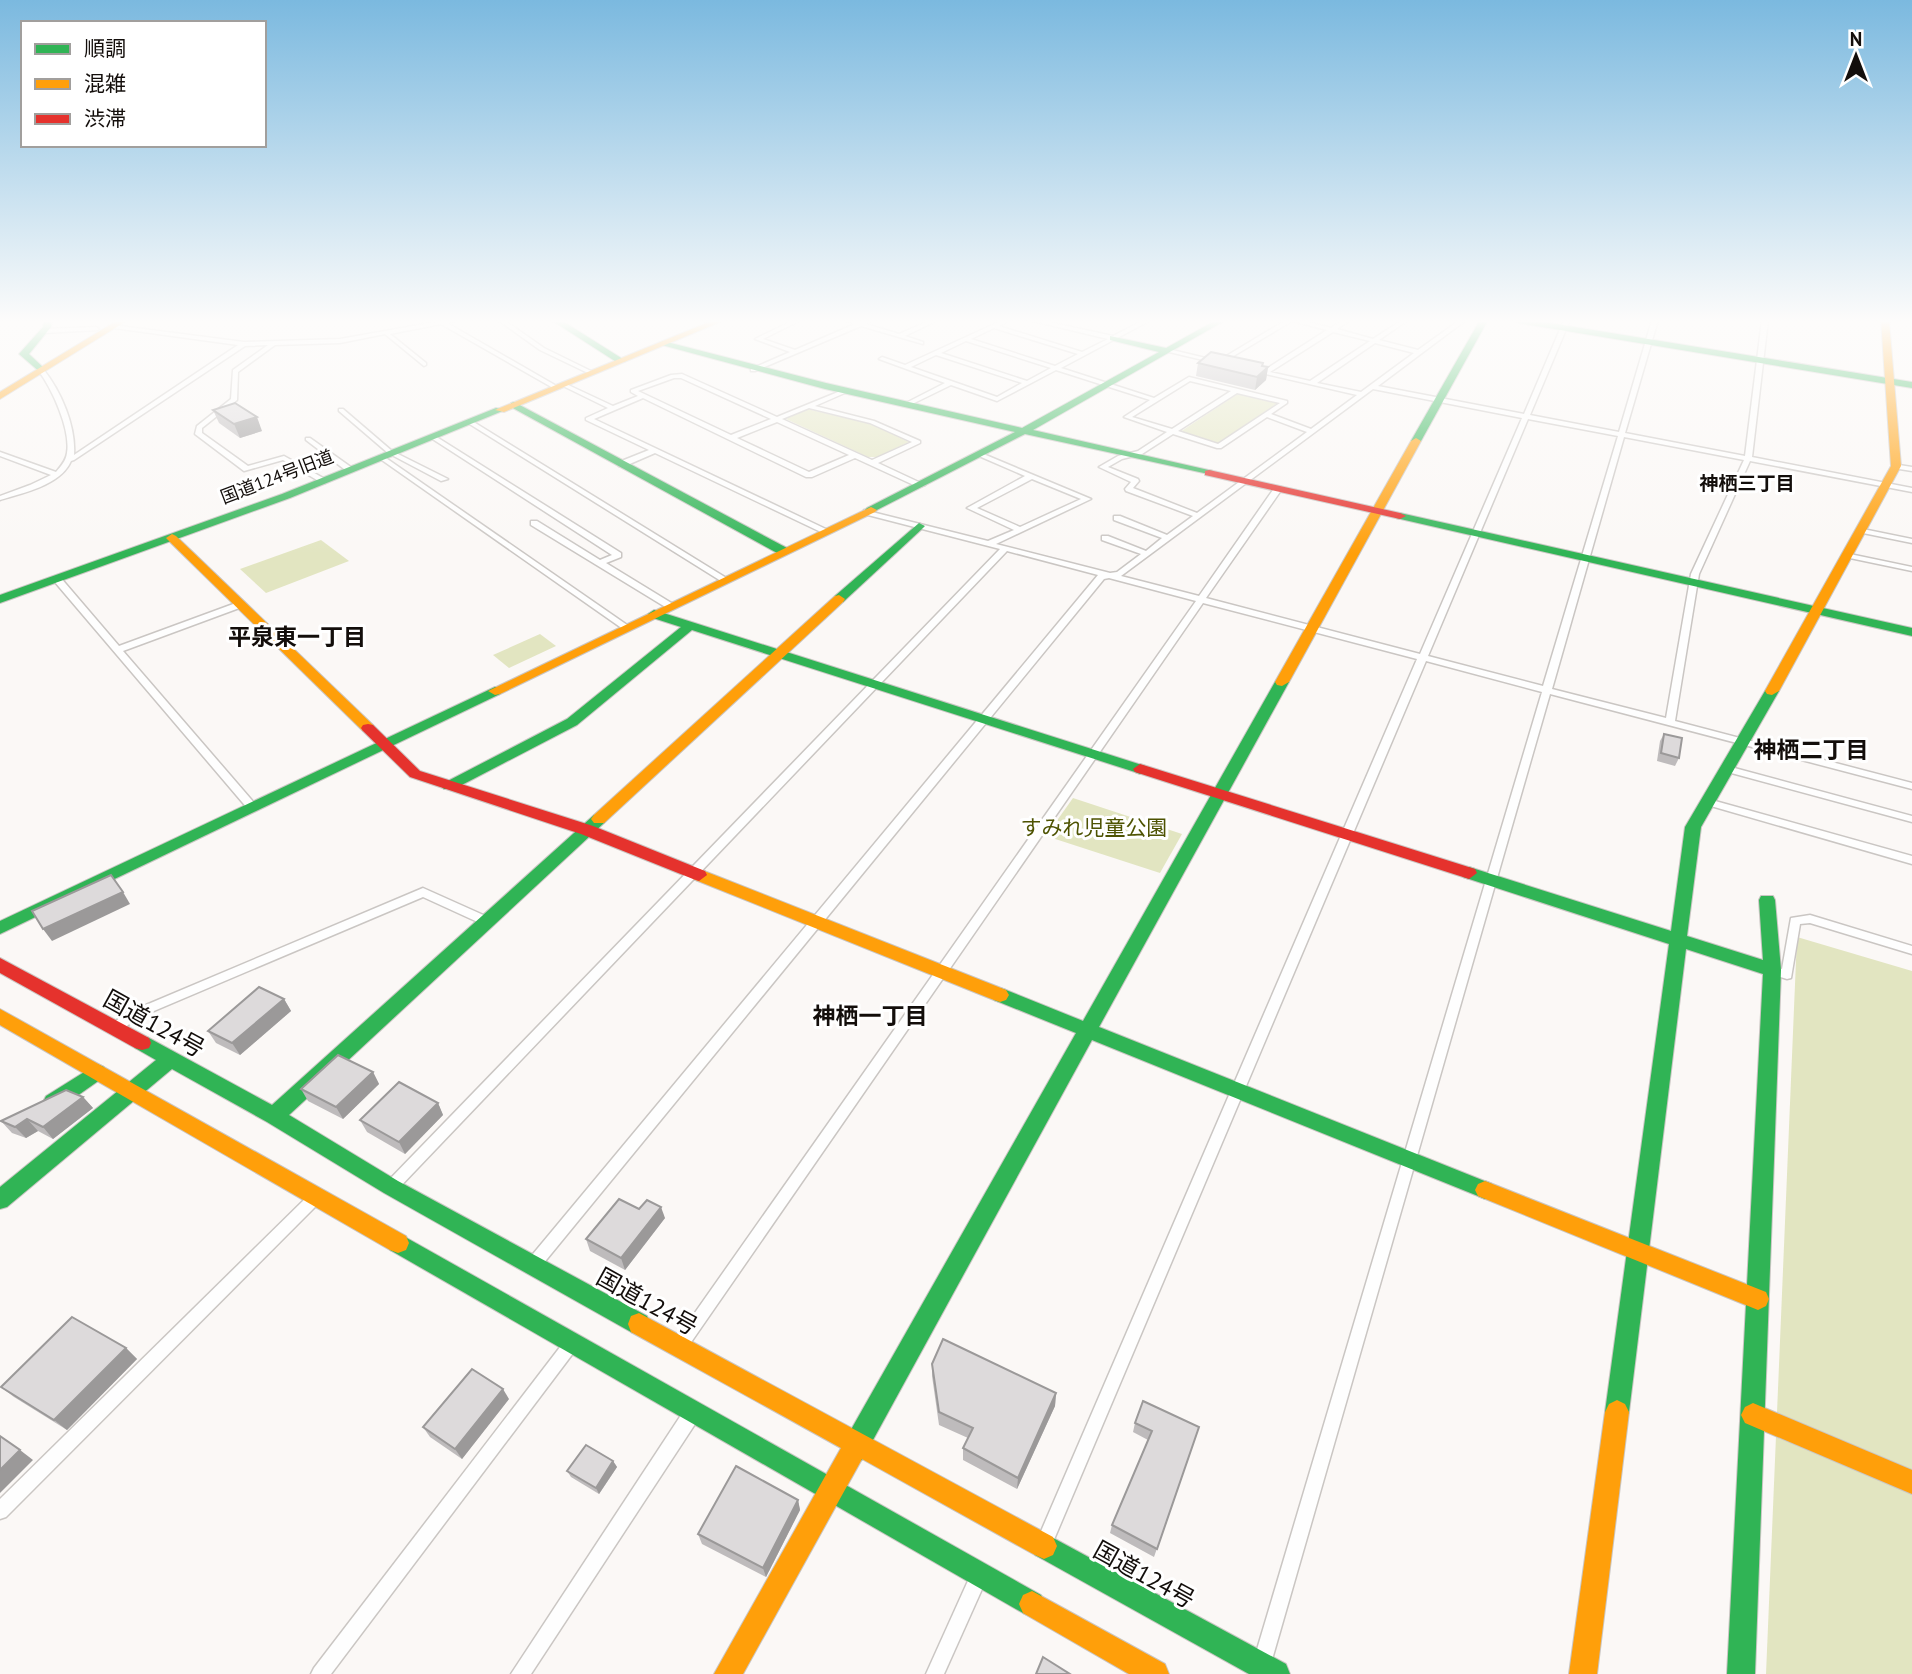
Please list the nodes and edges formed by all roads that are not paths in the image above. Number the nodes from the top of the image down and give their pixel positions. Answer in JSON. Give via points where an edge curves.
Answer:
{"nodes":[{"id":1,"x":57,"y":398,"type":"edge"},
{"id":2,"x":163,"y":398,"type":"edge"},
{"id":3,"x":234,"y":398,"type":"edge"},
{"id":4,"x":531,"y":398,"type":"edge"},
{"id":5,"x":589,"y":398,"type":"edge"},
{"id":6,"x":638,"y":398,"type":"edge"},
{"id":7,"x":647,"y":398,"type":"edge"},
{"id":8,"x":732,"y":398,"type":"edge"},
{"id":9,"x":826,"y":398,"type":"edge"},
{"id":10,"x":882,"y":398,"type":"edge"},
{"id":11,"x":920,"y":398,"type":"edge"},
{"id":12,"x":1081,"y":398,"type":"edge"},
{"id":13,"x":1148,"y":398,"type":"edge"},
{"id":14,"x":1157,"y":398,"type":"edge"},
{"id":15,"x":1224,"y":398,"type":"edge"},
{"id":16,"x":1269,"y":398,"type":"edge"},
{"id":17,"x":1355,"y":398,"type":"edge"},
{"id":18,"x":1434,"y":398,"type":"edge"},
{"id":19,"x":1533,"y":398,"type":"edge"},
{"id":20,"x":1632,"y":398,"type":"edge"},
{"id":21,"x":1755,"y":398,"type":"edge"},
{"id":22,"x":1892,"y":398,"type":"edge"},
{"id":23,"x":1439,"y":399,"type":"junction"},
{"id":24,"x":1154,"y":400,"type":"junction"},
{"id":25,"x":908,"y":404,"type":"junction"},
{"id":26,"x":514,"y":405,"type":"junction"},
{"id":27,"x":807,"y":406,"type":"junction"},
{"id":28,"x":612,"y":408,"type":"junction"},
{"id":29,"x":341,"y":410,"type":"dead end"},
{"id":30,"x":1267,"y":415,"type":"junction"},
{"id":31,"x":1525,"y":416,"type":"junction"},
{"id":32,"x":776,"y":418,"type":"junction"},
{"id":33,"x":470,"y":422,"type":"junction"},
{"id":34,"x":1024,"y":430,"type":"junction"},
{"id":35,"x":1311,"y":431,"type":"junction"},
{"id":36,"x":1171,"y":432,"type":"junction"},
{"id":37,"x":1622,"y":434,"type":"junction"},
{"id":38,"x":433,"y":437,"type":"junction"},
{"id":39,"x":731,"y":438,"type":"junction"},
{"id":40,"x":308,"y":439,"type":"dead end"},
{"id":41,"x":654,"y":451,"type":"junction"},
{"id":42,"x":0,"y":454,"type":"edge"},
{"id":43,"x":389,"y":455,"type":"junction"},
{"id":44,"x":855,"y":455,"type":"junction"},
{"id":45,"x":981,"y":455,"type":"junction"},
{"id":46,"x":1132,"y":455,"type":"junction"},
{"id":47,"x":72,"y":459,"type":"junction"},
{"id":48,"x":1748,"y":459,"type":"junction"},
{"id":49,"x":873,"y":463,"type":"junction"},
{"id":50,"x":622,"y":464,"type":"junction"},
{"id":51,"x":1904,"y":468,"type":"edge"},
{"id":52,"x":351,"y":470,"type":"junction"},
{"id":53,"x":57,"y":475,"type":"junction"},
{"id":54,"x":1031,"y":476,"type":"junction"},
{"id":55,"x":444,"y":479,"type":"dead end"},
{"id":56,"x":322,"y":481,"type":"junction"},
{"id":57,"x":1245,"y":481,"type":"junction"},
{"id":58,"x":921,"y":485,"type":"junction"},
{"id":59,"x":1887,"y":486,"type":"junction"},
{"id":60,"x":1278,"y":489,"type":"junction"},
{"id":61,"x":1912,"y":491,"type":"edge"},
{"id":62,"x":0,"y":498,"type":"edge"},
{"id":63,"x":1377,"y":511,"type":"junction"},
{"id":64,"x":867,"y":512,"type":"junction"},
{"id":65,"x":1199,"y":516,"type":"junction"},
{"id":66,"x":1116,"y":518,"type":"dead end"},
{"id":67,"x":534,"y":523,"type":"dead end"},
{"id":68,"x":919,"y":526,"type":"junction"},
{"id":69,"x":1019,"y":529,"type":"junction"},
{"id":70,"x":1861,"y":530,"type":"junction"},
{"id":71,"x":826,"y":531,"type":"junction"},
{"id":72,"x":1475,"y":533,"type":"junction"},
{"id":73,"x":172,"y":538,"type":"junction"},
{"id":74,"x":1105,"y":538,"type":"dead end"},
{"id":75,"x":1168,"y":538,"type":"junction"},
{"id":76,"x":1912,"y":541,"type":"edge"},
{"id":77,"x":989,"y":544,"type":"junction"},
{"id":78,"x":1006,"y":548,"type":"junction"},
{"id":79,"x":783,"y":551,"type":"junction"},
{"id":80,"x":1147,"y":554,"type":"junction"},
{"id":81,"x":1848,"y":555,"type":"junction"},
{"id":82,"x":1586,"y":558,"type":"junction"},
{"id":83,"x":600,"y":564,"type":"junction"},
{"id":84,"x":1912,"y":569,"type":"edge"},
{"id":85,"x":1110,"y":575,"type":"junction"},
{"id":86,"x":57,"y":579,"type":"junction"},
{"id":87,"x":724,"y":579,"type":"junction"},
{"id":88,"x":1694,"y":582,"type":"junction"},
{"id":89,"x":1,"y":597,"type":"edge"},
{"id":90,"x":1200,"y":599,"type":"junction"},
{"id":91,"x":239,"y":605,"type":"junction"},
{"id":92,"x":670,"y":606,"type":"junction"},
{"id":93,"x":1819,"y":610,"type":"junction"},
{"id":94,"x":654,"y":614,"type":"junction"},
{"id":95,"x":690,"y":626,"type":"junction"},
{"id":96,"x":626,"y":627,"type":"junction"},
{"id":97,"x":1311,"y":628,"type":"junction"},
{"id":98,"x":1912,"y":632,"type":"edge"},
{"id":99,"x":118,"y":650,"type":"junction"},
{"id":100,"x":779,"y":653,"type":"junction"},
{"id":101,"x":1422,"y":658,"type":"junction"},
{"id":102,"x":874,"y":685,"type":"junction"},
{"id":103,"x":1546,"y":691,"type":"junction"},
{"id":104,"x":982,"y":719,"type":"junction"},
{"id":105,"x":1670,"y":723,"type":"junction"},
{"id":106,"x":1743,"y":741,"type":"junction"},
{"id":107,"x":383,"y":744,"type":"junction"},
{"id":108,"x":1092,"y":754,"type":"junction"},
{"id":109,"x":1727,"y":769,"type":"junction"},
{"id":110,"x":449,"y":786,"type":"junction"},
{"id":111,"x":1912,"y":786,"type":"edge"},
{"id":112,"x":1219,"y":794,"type":"junction"},
{"id":113,"x":1708,"y":802,"type":"junction"},
{"id":114,"x":252,"y":807,"type":"junction"},
{"id":115,"x":1912,"y":819,"type":"edge"},
{"id":116,"x":587,"y":830,"type":"junction"},
{"id":117,"x":1346,"y":834,"type":"junction"},
{"id":118,"x":1912,"y":860,"type":"edge"},
{"id":119,"x":693,"y":872,"type":"junction"},
{"id":120,"x":1491,"y":879,"type":"junction"},
{"id":121,"x":1767,"y":900,"type":"dead end"},
{"id":122,"x":486,"y":921,"type":"junction"},
{"id":123,"x":816,"y":922,"type":"junction"},
{"id":124,"x":0,"y":928,"type":"edge"},
{"id":125,"x":1677,"y":939,"type":"junction"},
{"id":126,"x":1912,"y":950,"type":"edge"},
{"id":127,"x":0,"y":965,"type":"edge"},
{"id":128,"x":940,"y":970,"type":"junction"},
{"id":129,"x":1772,"y":970,"type":"junction"},
{"id":130,"x":0,"y":1016,"type":"edge"},
{"id":131,"x":114,"y":1028,"type":"junction"},
{"id":132,"x":1086,"y":1031,"type":"junction"},
{"id":133,"x":171,"y":1059,"type":"junction"},
{"id":134,"x":97,"y":1072,"type":"junction"},
{"id":135,"x":1237,"y":1090,"type":"junction"},
{"id":136,"x":131,"y":1092,"type":"junction"},
{"id":137,"x":37,"y":1110,"type":"edge"},
{"id":138,"x":274,"y":1116,"type":"junction"},
{"id":139,"x":1410,"y":1158,"type":"junction"},
{"id":140,"x":391,"y":1187,"type":"junction"},
{"id":141,"x":316,"y":1197,"type":"junction"},
{"id":142,"x":0,"y":1200,"type":"edge"},
{"id":143,"x":1637,"y":1248,"type":"junction"},
{"id":144,"x":533,"y":1265,"type":"junction"},
{"id":145,"x":1759,"y":1299,"type":"junction"},
{"id":146,"x":572,"y":1343,"type":"junction"},
{"id":147,"x":680,"y":1346,"type":"junction"},
{"id":148,"x":693,"y":1412,"type":"junction"},
{"id":149,"x":1753,"y":1415,"type":"junction"},
{"id":150,"x":858,"y":1444,"type":"junction"},
{"id":151,"x":1912,"y":1482,"type":"edge"},
{"id":152,"x":831,"y":1489,"type":"junction"},
{"id":153,"x":0,"y":1511,"type":"edge"},
{"id":154,"x":1043,"y":1546,"type":"junction"},
{"id":155,"x":980,"y":1574,"type":"junction"},
{"id":156,"x":1137,"y":1669,"type":"edge"},
{"id":157,"x":1268,"y":1670,"type":"edge"},
{"id":158,"x":320,"y":1674,"type":"edge"},
{"id":159,"x":520,"y":1674,"type":"edge"},
{"id":160,"x":728,"y":1674,"type":"edge"},
{"id":161,"x":935,"y":1674,"type":"edge"},
{"id":162,"x":1155,"y":1674,"type":"edge"},
{"id":163,"x":1583,"y":1674,"type":"edge"},
{"id":164,"x":1741,"y":1674,"type":"edge"}],
"edges":[{"from":1,"to":47,"type":"street","via":[[73,442]]},
{"from":2,"to":47,"type":"street"},
{"from":3,"to":56,"type":"street","via":[[199,427],[198,434],[247,469],[284,458]]},
{"from":4,"to":26,"type":"main road","name":"国道124号旧道"},
{"from":5,"to":28,"type":"street"},
{"from":6,"to":28,"type":"street"},
{"from":7,"to":39,"type":"street"},
{"from":8,"to":32,"type":"street"},
{"from":9,"to":27,"type":"street"},
{"from":10,"to":25,"type":"main road"},
{"from":11,"to":25,"type":"street"},
{"from":12,"to":34,"type":"main road"},
{"from":13,"to":24,"type":"street"},
{"from":14,"to":24,"type":"street"},
{"from":15,"to":36,"type":"street"},
{"from":16,"to":30,"type":"street","via":[[1285,402]]},
{"from":17,"to":35,"type":"street"},
{"from":18,"to":23,"type":"street"},
{"from":19,"to":31,"type":"street"},
{"from":20,"to":37,"type":"street"},
{"from":21,"to":48,"type":"street"},
{"from":22,"to":51,"type":"main road"},
{"from":23,"to":31,"type":"street"},
{"from":23,"to":63,"type":"main road"},
{"from":24,"to":36,"type":"street","via":[[1127,417]]},
{"from":25,"to":34,"type":"main road"},
{"from":26,"to":33,"type":"main road","name":"国道124号旧道"},
{"from":26,"to":50,"type":"main road"},
{"from":27,"to":32,"type":"street"},
{"from":27,"to":49,"type":"street","via":[[872,422],[918,442]]},
{"from":28,"to":41,"type":"street","via":[[588,419]]},
{"from":29,"to":43,"type":"street"},
{"from":30,"to":35,"type":"street"},
{"from":30,"to":36,"type":"street","via":[[1219,447]]},
{"from":31,"to":37,"type":"street"},
{"from":31,"to":72,"type":"street"},
{"from":32,"to":39,"type":"street"},
{"from":32,"to":44,"type":"street"},
{"from":33,"to":38,"type":"main road","name":"国道124号旧道"},
{"from":33,"to":87,"type":"street"},
{"from":34,"to":45,"type":"main road"},
{"from":34,"to":46,"type":"main road"},
{"from":35,"to":57,"type":"street"},
{"from":36,"to":46,"type":"street"},
{"from":37,"to":48,"type":"street"},
{"from":37,"to":82,"type":"street"},
{"from":38,"to":43,"type":"main road","name":"国道124号旧道"},
{"from":38,"to":83,"type":"street","via":[[618,555]]},
{"from":39,"to":44,"type":"street","via":[[809,475]]},
{"from":40,"to":52,"type":"street"},
{"from":41,"to":50,"type":"street"},
{"from":41,"to":71,"type":"street"},
{"from":42,"to":53,"type":"street"},
{"from":43,"to":52,"type":"main road","name":"国道124号旧道"},
{"from":43,"to":55,"type":"street"},
{"from":43,"to":96,"type":"street"},
{"from":44,"to":49,"type":"street"},
{"from":45,"to":54,"type":"street"},
{"from":45,"to":58,"type":"main road"},
{"from":46,"to":57,"type":"main road"},
{"from":46,"to":65,"type":"street","via":[[1103,467],[1135,481],[1129,489]]},
{"from":47,"to":53,"type":"street"},
{"from":48,"to":59,"type":"street"},
{"from":48,"to":88,"type":"street"},
{"from":49,"to":58,"type":"street"},
{"from":50,"to":79,"type":"main road"},
{"from":51,"to":59,"type":"main road"},
{"from":52,"to":56,"type":"main road","name":"国道124号旧道"},
{"from":53,"to":62,"type":"street"},
{"from":54,"to":69,"type":"street","via":[[971,508]]},
{"from":54,"to":69,"type":"street","via":[[1087,499]]},
{"from":56,"to":73,"type":"main road","name":"国道124号旧道"},
{"from":57,"to":60,"type":"main road"},
{"from":57,"to":65,"type":"street"},
{"from":58,"to":64,"type":"main road"},
{"from":59,"to":61,"type":"street"},
{"from":59,"to":70,"type":"main road"},
{"from":60,"to":63,"type":"main road"},
{"from":60,"to":90,"type":"street"},
{"from":63,"to":72,"type":"main road"},
{"from":63,"to":97,"type":"main road"},
{"from":64,"to":68,"type":"street"},
{"from":64,"to":71,"type":"main road"},
{"from":65,"to":75,"type":"street"},
{"from":66,"to":75,"type":"street"},
{"from":67,"to":83,"type":"street"},
{"from":68,"to":77,"type":"street"},
{"from":68,"to":100,"type":"main road"},
{"from":69,"to":77,"type":"street"},
{"from":70,"to":76,"type":"street"},
{"from":70,"to":81,"type":"main road"},
{"from":71,"to":79,"type":"main road"},
{"from":72,"to":82,"type":"main road"},
{"from":72,"to":101,"type":"street"},
{"from":73,"to":86,"type":"main road","name":"国道124号旧道"},
{"from":73,"to":91,"type":"main road"},
{"from":74,"to":80,"type":"street"},
{"from":75,"to":80,"type":"street"},
{"from":77,"to":78,"type":"street"},
{"from":78,"to":85,"type":"street"},
{"from":78,"to":102,"type":"street"},
{"from":79,"to":87,"type":"main road"},
{"from":80,"to":85,"type":"street","via":[[1119,574]]},
{"from":81,"to":84,"type":"street"},
{"from":81,"to":93,"type":"main road"},
{"from":82,"to":88,"type":"main road"},
{"from":82,"to":103,"type":"street"},
{"from":83,"to":92,"type":"street"},
{"from":85,"to":90,"type":"street"},
{"from":85,"to":104,"type":"street","via":[[1101,577]]},
{"from":86,"to":89,"type":"main road","name":"国道124号旧道"},
{"from":86,"to":99,"type":"street"},
{"from":87,"to":92,"type":"main road"},
{"from":88,"to":93,"type":"main road"},
{"from":88,"to":105,"type":"street"},
{"from":90,"to":97,"type":"street"},
{"from":90,"to":108,"type":"street"},
{"from":91,"to":99,"type":"street"},
{"from":91,"to":107,"type":"main road"},
{"from":92,"to":94,"type":"main road"},
{"from":93,"to":98,"type":"main road"},
{"from":93,"to":106,"type":"main road"},
{"from":94,"to":95,"type":"main road"},
{"from":94,"to":96,"type":"main road"},
{"from":95,"to":100,"type":"main road"},
{"from":95,"to":110,"type":"main road","via":[[572,722]]},
{"from":96,"to":107,"type":"main road"},
{"from":97,"to":101,"type":"street"},
{"from":97,"to":112,"type":"main road"},
{"from":99,"to":114,"type":"street"},
{"from":100,"to":102,"type":"main road"},
{"from":100,"to":116,"type":"main road"},
{"from":101,"to":103,"type":"street"},
{"from":101,"to":117,"type":"street"},
{"from":102,"to":104,"type":"main road"},
{"from":102,"to":119,"type":"street"},
{"from":103,"to":105,"type":"street"},
{"from":103,"to":120,"type":"street"},
{"from":104,"to":108,"type":"main road"},
{"from":104,"to":123,"type":"street"},
{"from":105,"to":106,"type":"street"},
{"from":106,"to":109,"type":"main road"},
{"from":106,"to":111,"type":"street"},
{"from":107,"to":110,"type":"main road","via":[[415,774]]},
{"from":107,"to":114,"type":"main road"},
{"from":108,"to":112,"type":"main road"},
{"from":108,"to":128,"type":"street"},
{"from":109,"to":113,"type":"main road"},
{"from":109,"to":115,"type":"street"},
{"from":110,"to":116,"type":"main road"},
{"from":112,"to":117,"type":"main road"},
{"from":112,"to":132,"type":"main road"},
{"from":113,"to":118,"type":"street"},
{"from":113,"to":125,"type":"main road","via":[[1693,827]]},
{"from":114,"to":124,"type":"main road"},
{"from":116,"to":119,"type":"main road"},
{"from":116,"to":122,"type":"main road"},
{"from":117,"to":120,"type":"main road"},
{"from":117,"to":135,"type":"street"},
{"from":119,"to":123,"type":"main road"},
{"from":119,"to":140,"type":"street"},
{"from":120,"to":125,"type":"main road"},
{"from":120,"to":139,"type":"street"},
{"from":121,"to":129,"type":"main road"},
{"from":122,"to":131,"type":"street","via":[[423,892],[131,1016]]},
{"from":122,"to":138,"type":"main road"},
{"from":123,"to":128,"type":"main road"},
{"from":123,"to":144,"type":"street"},
{"from":125,"to":129,"type":"main road"},
{"from":125,"to":143,"type":"main road"},
{"from":126,"to":129,"type":"street","via":[[1802,920],[1795,922],[1787,975]]},
{"from":127,"to":131,"type":"main road","name":"国道124号"},
{"from":128,"to":132,"type":"main road"},
{"from":128,"to":147,"type":"street"},
{"from":129,"to":145,"type":"main road"},
{"from":130,"to":134,"type":"main road"},
{"from":131,"to":133,"type":"main road","name":"国道124号"},
{"from":132,"to":135,"type":"main road"},
{"from":132,"to":150,"type":"main road"},
{"from":133,"to":136,"type":"main road"},
{"from":133,"to":138,"type":"main road","name":"国道124号"},
{"from":134,"to":136,"type":"main road"},
{"from":134,"to":137,"type":"main road"},
{"from":135,"to":139,"type":"main road"},
{"from":135,"to":154,"type":"street"},
{"from":136,"to":141,"type":"main road"},
{"from":136,"to":142,"type":"main road"},
{"from":138,"to":140,"type":"main road","name":"国道124号"},
{"from":139,"to":143,"type":"main road"},
{"from":139,"to":157,"type":"street"},
{"from":140,"to":144,"type":"main road","name":"国道124号"},
{"from":141,"to":146,"type":"main road"},
{"from":141,"to":153,"type":"street"},
{"from":143,"to":145,"type":"main road"},
{"from":143,"to":163,"type":"main road"},
{"from":144,"to":147,"type":"main road","name":"国道124号"},
{"from":145,"to":149,"type":"main road"},
{"from":146,"to":148,"type":"main road"},
{"from":146,"to":158,"type":"street"},
{"from":147,"to":150,"type":"main road","name":"国道124号"},
{"from":148,"to":152,"type":"main road"},
{"from":148,"to":159,"type":"street"},
{"from":149,"to":151,"type":"main road"},
{"from":149,"to":164,"type":"main road"},
{"from":150,"to":152,"type":"main road"},
{"from":150,"to":154,"type":"main road","name":"国道124号"},
{"from":152,"to":155,"type":"main road"},
{"from":152,"to":160,"type":"main road"},
{"from":154,"to":157,"type":"main road","name":"国道124号"},
{"from":155,"to":156,"type":"main road"},
{"from":155,"to":161,"type":"street"},
{"from":156,"to":162,"type":"main road"}]}
